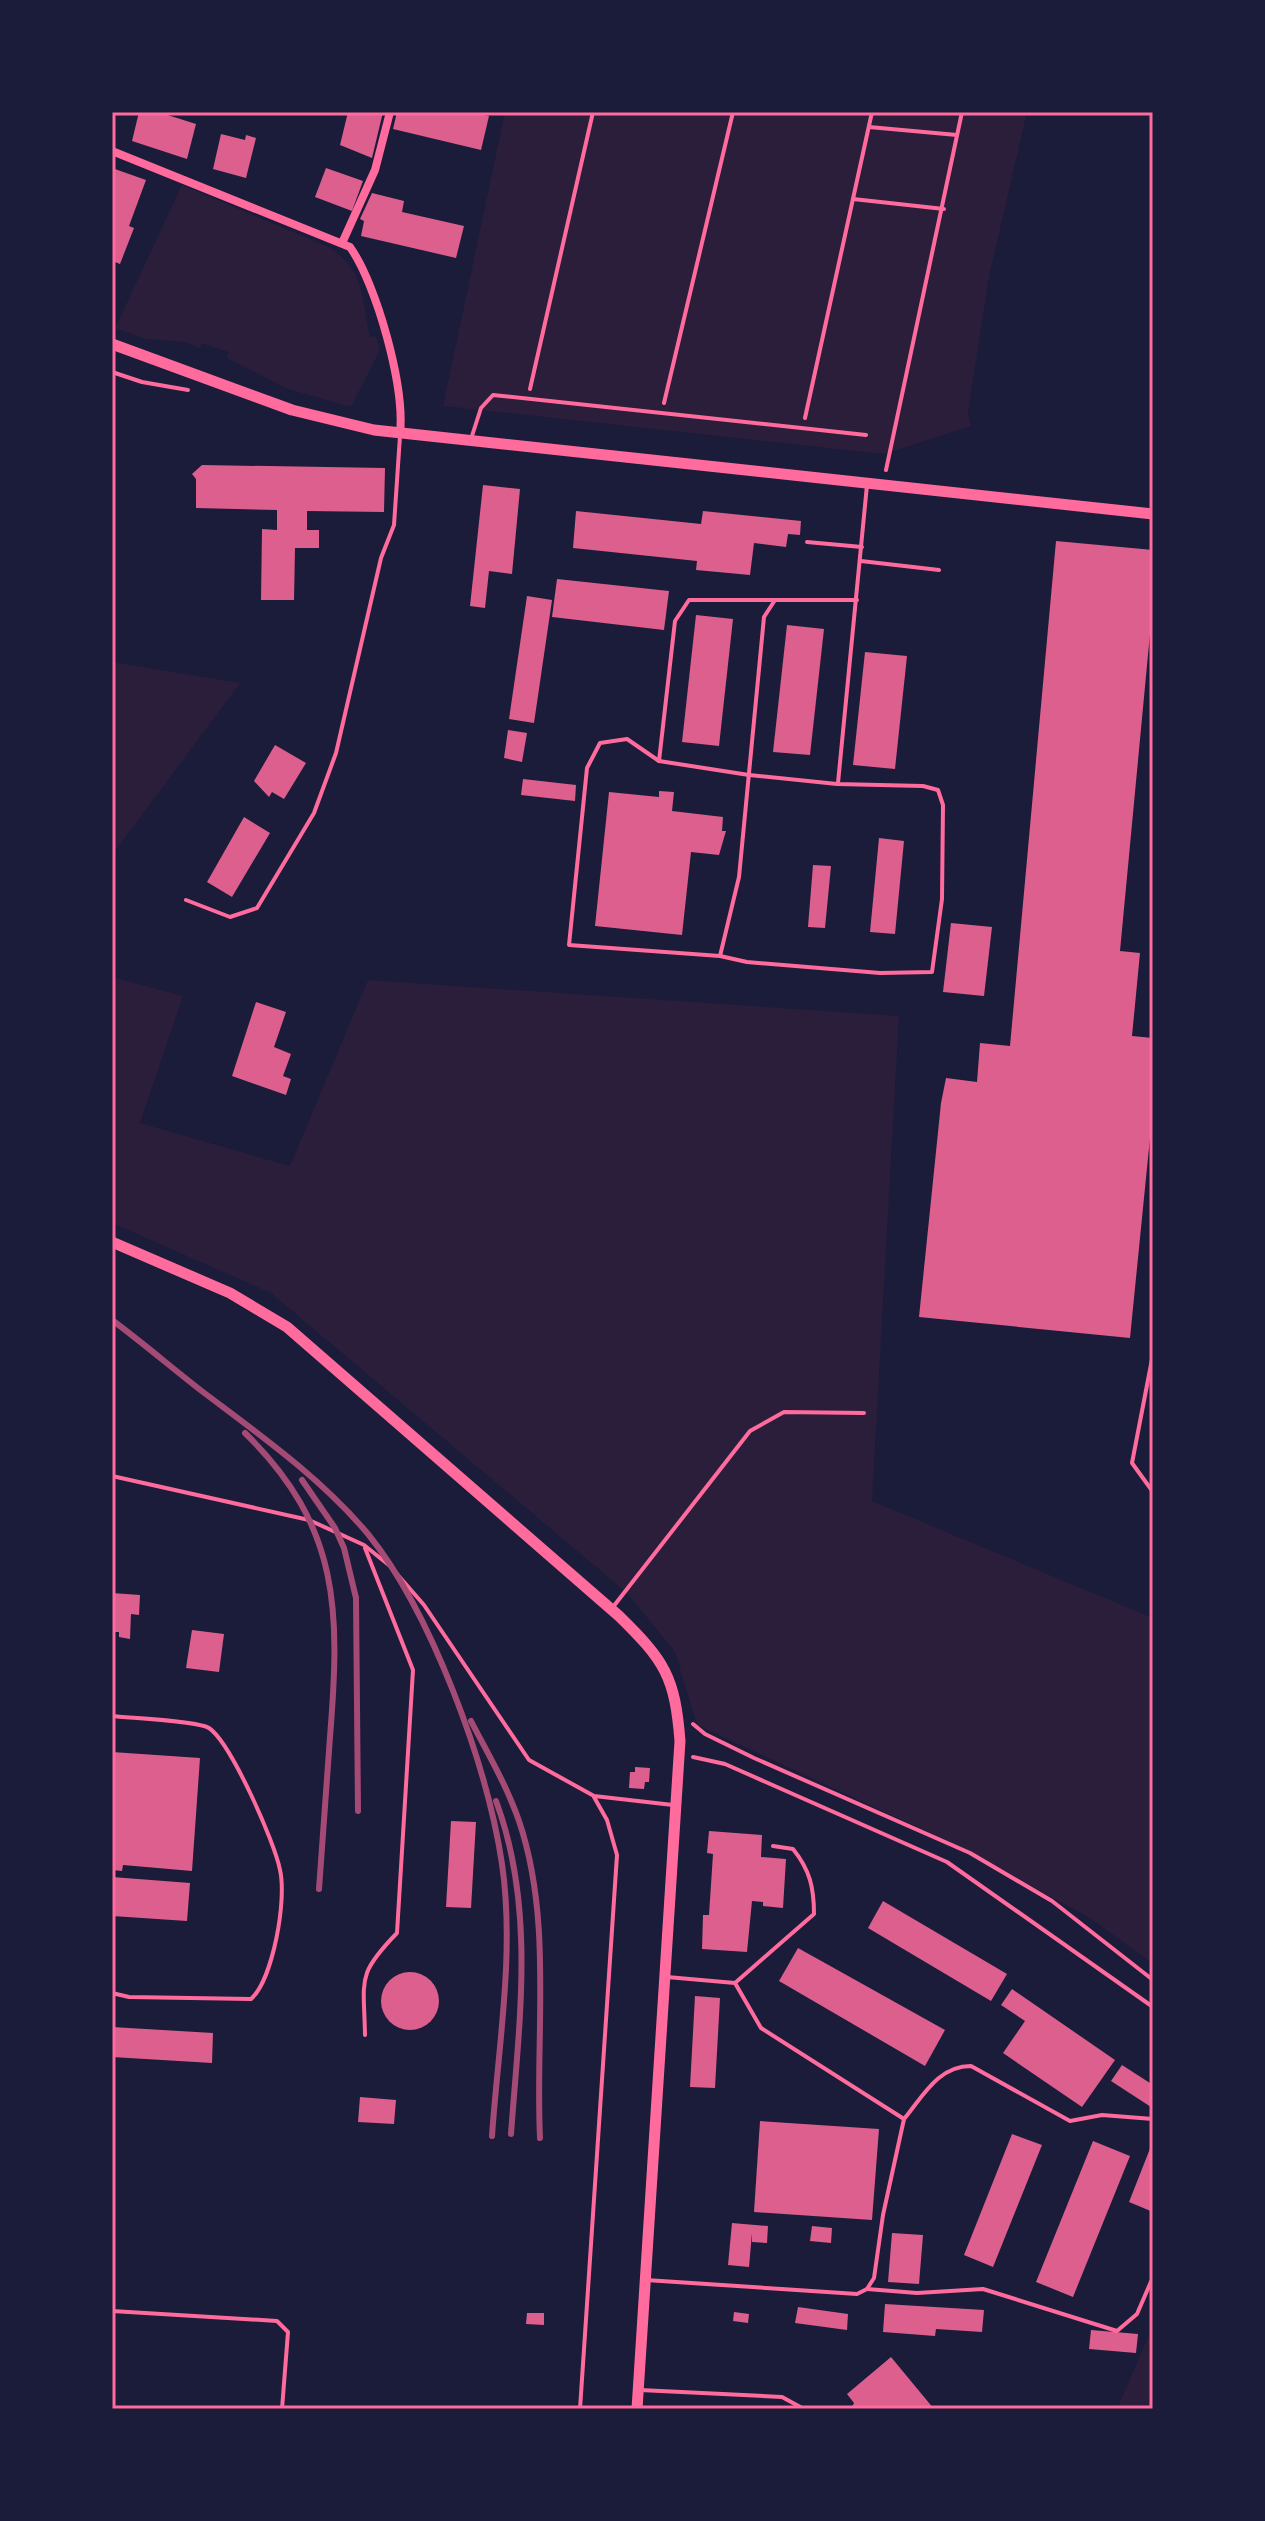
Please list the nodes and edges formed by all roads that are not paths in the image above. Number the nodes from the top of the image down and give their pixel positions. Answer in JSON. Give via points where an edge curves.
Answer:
{"nodes":[{"id":1,"x":390,"y":112,"type":"edge"},
{"id":2,"x":112,"y":151,"type":"edge"},
{"id":3,"x":343,"y":241,"type":"junction"},
{"id":4,"x":112,"y":344,"type":"edge"},
{"id":5,"x":400,"y":434,"type":"junction"},
{"id":6,"x":866,"y":435,"type":"dead end"},
{"id":7,"x":471,"y":441,"type":"junction"},
{"id":8,"x":867,"y":483,"type":"junction"},
{"id":9,"x":1153,"y":514,"type":"edge"},
{"id":10,"x":807,"y":542,"type":"dead end"},
{"id":11,"x":862,"y":547,"type":"junction"},
{"id":12,"x":861,"y":561,"type":"junction"},
{"id":13,"x":939,"y":570,"type":"dead end"},
{"id":14,"x":775,"y":600,"type":"junction"},
{"id":15,"x":857,"y":600,"type":"junction"},
{"id":16,"x":659,"y":761,"type":"junction"},
{"id":17,"x":749,"y":775,"type":"junction"},
{"id":18,"x":837,"y":784,"type":"junction"},
{"id":19,"x":186,"y":900,"type":"dead end"},
{"id":20,"x":720,"y":956,"type":"junction"},
{"id":21,"x":112,"y":1242,"type":"edge"},
{"id":22,"x":1153,"y":1354,"type":"edge"},
{"id":23,"x":864,"y":1413,"type":"dead end"},
{"id":24,"x":112,"y":1476,"type":"edge"},
{"id":25,"x":1153,"y":1492,"type":"edge"},
{"id":26,"x":364,"y":1545,"type":"junction"},
{"id":27,"x":611,"y":1609,"type":"junction"},
{"id":28,"x":112,"y":1716,"type":"edge"},
{"id":29,"x":594,"y":1796,"type":"junction"},
{"id":30,"x":675,"y":1805,"type":"junction"},
{"id":31,"x":773,"y":1846,"type":"dead end"},
{"id":32,"x":664,"y":1976,"type":"junction"},
{"id":33,"x":735,"y":1983,"type":"junction"},
{"id":34,"x":112,"y":1993,"type":"edge"},
{"id":35,"x":365,"y":2035,"type":"dead end"},
{"id":36,"x":904,"y":2119,"type":"junction"},
{"id":37,"x":1153,"y":2119,"type":"edge"},
{"id":38,"x":1153,"y":2277,"type":"edge"},
{"id":39,"x":645,"y":2280,"type":"junction"},
{"id":40,"x":867,"y":2289,"type":"junction"},
{"id":41,"x":112,"y":2311,"type":"edge"},
{"id":42,"x":638,"y":2390,"type":"junction"},
{"id":43,"x":282,"y":2409,"type":"edge"},
{"id":44,"x":580,"y":2409,"type":"edge"},
{"id":45,"x":637,"y":2409,"type":"edge"},
{"id":46,"x":804,"y":2409,"type":"edge"}],
"edges":[{"from":1,"to":3,"type":"street","via":[[375,170]]},
{"from":2,"to":3,"type":"street"},
{"from":3,"to":5,"type":"street","via":[[361,262],[376,297],[401,404]]},
{"from":4,"to":5,"type":"street","via":[[292,410]]},
{"from":5,"to":7,"type":"street"},
{"from":5,"to":19,"type":"lane","via":[[394,525],[381,558],[336,753],[314,813],[257,908],[230,917]]},
{"from":6,"to":7,"type":"lane","via":[[493,395],[481,408]]},
{"from":7,"to":8,"type":"street"},
{"from":8,"to":9,"type":"street"},
{"from":8,"to":11,"type":"lane"},
{"from":10,"to":11,"type":"lane"},
{"from":11,"to":12,"type":"lane"},
{"from":12,"to":13,"type":"lane"},
{"from":12,"to":15,"type":"lane"},
{"from":14,"to":15,"type":"lane"},
{"from":14,"to":16,"type":"lane","via":[[689,600],[675,621]]},
{"from":14,"to":17,"type":"lane","via":[[764,617]]},
{"from":15,"to":18,"type":"lane"},
{"from":16,"to":17,"type":"lane"},
{"from":16,"to":20,"type":"lane","via":[[627,739],[600,743],[587,768],[569,945]]},
{"from":17,"to":18,"type":"lane"},
{"from":17,"to":20,"type":"lane","via":[[739,877]]},
{"from":18,"to":20,"type":"lane","via":[[938,790],[943,805],[942,899],[932,972],[880,973]]},
{"from":21,"to":27,"type":"street","via":[[230,1293],[287,1327]]},
{"from":22,"to":25,"type":"lane","via":[[1132,1463]]},
{"from":23,"to":27,"type":"lane","via":[[784,1412],[750,1431]]},
{"from":24,"to":26,"type":"lane","via":[[309,1520]]},
{"from":26,"to":29,"type":"lane","via":[[424,1605],[529,1760]]},
{"from":26,"to":35,"type":"lane","via":[[413,1670],[397,1933],[371,1960],[364,1977]]},
{"from":27,"to":30,"type":"street","via":[[658,1656],[676,1697]]},
{"from":28,"to":34,"type":"lane","via":[[208,1726],[237,1765],[281,1871],[279,1923],[261,1989],[251,1999]]},
{"from":29,"to":30,"type":"lane"},
{"from":29,"to":44,"type":"lane","via":[[617,1855]]},
{"from":30,"to":32,"type":"street"},
{"from":31,"to":33,"type":"lane","via":[[793,1849],[806,1864],[814,1914]]},
{"from":32,"to":33,"type":"lane"},
{"from":32,"to":39,"type":"street"},
{"from":33,"to":36,"type":"lane","via":[[761,2028]]},
{"from":36,"to":37,"type":"lane","via":[[940,2075],[956,2066],[971,2066],[1070,2121],[1102,2115]]},
{"from":36,"to":40,"type":"lane","via":[[874,2278]]},
{"from":38,"to":40,"type":"lane","via":[[1137,2314],[1117,2331],[983,2289]]},
{"from":39,"to":40,"type":"lane","via":[[857,2294]]},
{"from":39,"to":42,"type":"street"},
{"from":41,"to":43,"type":"lane","via":[[277,2321],[288,2332]]},
{"from":42,"to":45,"type":"street"},
{"from":42,"to":46,"type":"lane","via":[[782,2397]]}]}
